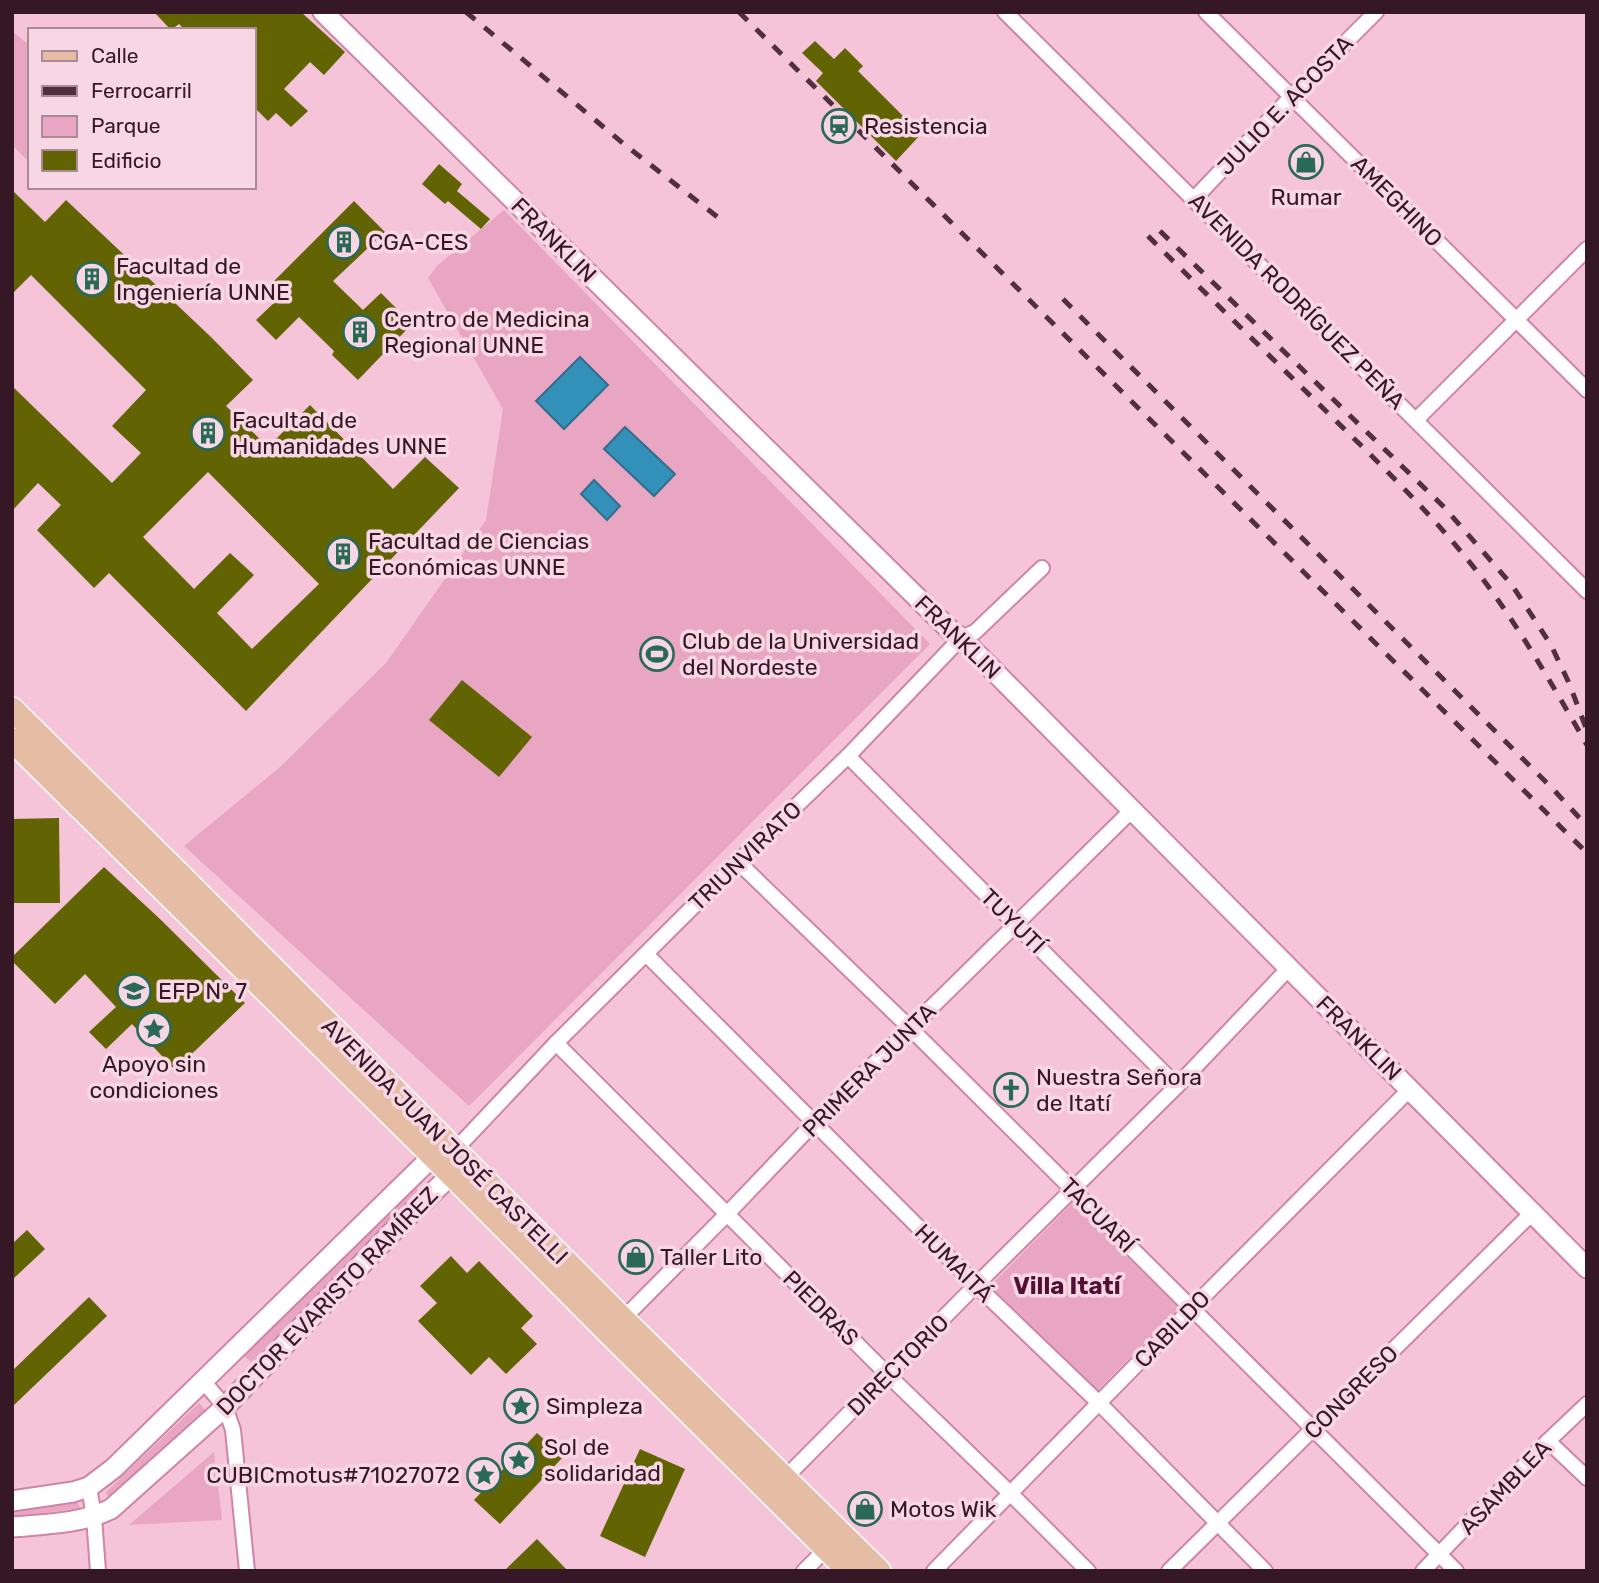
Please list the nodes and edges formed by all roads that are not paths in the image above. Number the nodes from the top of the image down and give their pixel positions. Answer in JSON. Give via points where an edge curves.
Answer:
{"nodes":[{"id":1,"x":323,"y":12,"type":"edge"},
{"id":2,"x":1005,"y":12,"type":"edge"},
{"id":3,"x":1206,"y":12,"type":"edge"},
{"id":4,"x":1376,"y":12,"type":"edge"},
{"id":5,"x":1292,"y":96,"type":"junction"},
{"id":6,"x":1194,"y":199,"type":"junction"},
{"id":7,"x":1587,"y":249,"type":"edge"},
{"id":8,"x":1516,"y":319,"type":"junction"},
{"id":9,"x":1587,"y":390,"type":"edge"},
{"id":10,"x":1416,"y":420,"type":"junction"},
{"id":11,"x":1042,"y":568,"type":"dead end"},
{"id":12,"x":1587,"y":591,"type":"edge"},
{"id":13,"x":961,"y":638,"type":"junction"},
{"id":14,"x":12,"y":709,"type":"edge"},
{"id":15,"x":12,"y":740,"type":"edge"},
{"id":16,"x":848,"y":756,"type":"junction"},
{"id":17,"x":1132,"y":810,"type":"junction"},
{"id":18,"x":738,"y":862,"type":"junction"},
{"id":19,"x":1016,"y":924,"type":"junction"},
{"id":20,"x":646,"y":954,"type":"junction"},
{"id":21,"x":1289,"y":968,"type":"junction"},
{"id":22,"x":911,"y":1029,"type":"junction"},
{"id":23,"x":556,"y":1043,"type":"junction"},
{"id":24,"x":1177,"y":1086,"type":"junction"},
{"id":25,"x":1410,"y":1089,"type":"junction"},
{"id":26,"x":814,"y":1123,"type":"junction"},
{"id":27,"x":443,"y":1153,"type":"junction"},
{"id":28,"x":451,"y":1175,"type":"junction"},
{"id":29,"x":1073,"y":1190,"type":"junction"},
{"id":30,"x":1532,"y":1213,"type":"junction"},
{"id":31,"x":727,"y":1214,"type":"junction"},
{"id":32,"x":1587,"y":1268,"type":"edge"},
{"id":33,"x":976,"y":1285,"type":"junction"},
{"id":34,"x":1192,"y":1308,"type":"junction"},
{"id":35,"x":616,"y":1326,"type":"junction"},
{"id":36,"x":888,"y":1375,"type":"junction"},
{"id":37,"x":204,"y":1382,"type":"junction"},
{"id":38,"x":1099,"y":1404,"type":"junction"},
{"id":39,"x":1587,"y":1404,"type":"edge"},
{"id":40,"x":225,"y":1407,"type":"junction"},
{"id":41,"x":1313,"y":1429,"type":"junction"},
{"id":42,"x":1548,"y":1441,"type":"junction"},
{"id":43,"x":1587,"y":1478,"type":"edge"},
{"id":44,"x":778,"y":1485,"type":"junction"},
{"id":45,"x":89,"y":1487,"type":"junction"},
{"id":46,"x":1010,"y":1493,"type":"junction"},
{"id":47,"x":12,"y":1501,"type":"edge"},
{"id":48,"x":94,"y":1517,"type":"junction"},
{"id":49,"x":1217,"y":1523,"type":"junction"},
{"id":50,"x":12,"y":1527,"type":"edge"},
{"id":51,"x":834,"y":1542,"type":"junction"},
{"id":52,"x":1440,"y":1555,"type":"junction"},
{"id":53,"x":99,"y":1571,"type":"edge"},
{"id":54,"x":247,"y":1571,"type":"edge"},
{"id":55,"x":804,"y":1571,"type":"edge"},
{"id":56,"x":849,"y":1571,"type":"edge"},
{"id":57,"x":879,"y":1571,"type":"edge"},
{"id":58,"x":934,"y":1571,"type":"edge"},
{"id":59,"x":1088,"y":1571,"type":"edge"},
{"id":60,"x":1170,"y":1571,"type":"edge"},
{"id":61,"x":1265,"y":1571,"type":"edge"},
{"id":62,"x":1423,"y":1571,"type":"edge"},
{"id":63,"x":1456,"y":1571,"type":"edge"}],
"edges":[{"from":1,"to":13,"type":"street","name":"FRANKLIN"},
{"from":2,"to":6,"type":"street","name":"AVENIDA RODRÍGUEZ PEÑA"},
{"from":3,"to":5,"type":"street","name":"AMEGHINO"},
{"from":4,"to":5,"type":"street","name":"JULIO E. ACOSTA"},
{"from":5,"to":6,"type":"street","name":"JULIO E. ACOSTA"},
{"from":5,"to":8,"type":"street","name":"AMEGHINO"},
{"from":6,"to":10,"type":"street","name":"AVENIDA RODRÍGUEZ PEÑA"},
{"from":7,"to":8,"type":"street"},
{"from":8,"to":9,"type":"street","name":"AMEGHINO"},
{"from":8,"to":10,"type":"street"},
{"from":10,"to":12,"type":"street","name":"AVENIDA RODRÍGUEZ PEÑA"},
{"from":11,"to":13,"type":"street","name":"TRIUNVIRATO","via":[[975,632]]},
{"from":13,"to":16,"type":"street","name":"TRIUNVIRATO"},
{"from":13,"to":17,"type":"street","name":"FRANKLIN"},
{"from":14,"to":27,"type":"main road","name":"AVENIDA JUAN JOSÉ CASTELLI","via":[[181,876]]},
{"from":15,"to":27,"type":"main road","name":"AVENIDA JUAN JOSÉ CASTELLI"},
{"from":16,"to":18,"type":"street","name":"TRIUNVIRATO"},
{"from":16,"to":19,"type":"street","name":"TUYUTÍ"},
{"from":17,"to":19,"type":"street","name":"PRIMERA JUNTA"},
{"from":17,"to":21,"type":"street","name":"FRANKLIN"},
{"from":18,"to":20,"type":"street","name":"TRIUNVIRATO"},
{"from":18,"to":22,"type":"street","name":"TACUARÍ"},
{"from":19,"to":22,"type":"street","name":"PRIMERA JUNTA"},
{"from":19,"to":24,"type":"street","name":"TUYUTÍ"},
{"from":20,"to":23,"type":"street","name":"TRIUNVIRATO"},
{"from":20,"to":26,"type":"street","name":"HUMAITÁ"},
{"from":21,"to":24,"type":"street","name":"DIRECTORIO"},
{"from":21,"to":25,"type":"street","name":"FRANKLIN"},
{"from":22,"to":26,"type":"street","name":"PRIMERA JUNTA"},
{"from":22,"to":29,"type":"street","name":"TACUARÍ"},
{"from":23,"to":27,"type":"street","name":"TRIUNVIRATO"},
{"from":23,"to":31,"type":"street","name":"PIEDRAS"},
{"from":24,"to":29,"type":"street","name":"DIRECTORIO"},
{"from":25,"to":30,"type":"street","name":"FRANKLIN"},
{"from":25,"to":34,"type":"street","name":"CABILDO"},
{"from":26,"to":31,"type":"street","name":"PRIMERA JUNTA"},
{"from":26,"to":33,"type":"street","name":"HUMAITÁ"},
{"from":27,"to":28,"type":"main road","name":"AVENIDA JUAN JOSÉ CASTELLI"},
{"from":27,"to":35,"type":"main road","name":"AVENIDA JUAN JOSÉ CASTELLI"},
{"from":27,"to":37,"type":"street","name":"DOCTOR EVARISTO RAMÍREZ"},
{"from":28,"to":35,"type":"main road","name":"AVENIDA JUAN JOSÉ CASTELLI"},
{"from":28,"to":40,"type":"street","name":"DOCTOR EVARISTO RAMÍREZ"},
{"from":29,"to":33,"type":"street","name":"DIRECTORIO"},
{"from":29,"to":34,"type":"street","name":"TACUARÍ"},
{"from":30,"to":32,"type":"street","name":"FRANKLIN"},
{"from":30,"to":41,"type":"street","name":"CONGRESO"},
{"from":31,"to":35,"type":"street","name":"PRIMERA JUNTA"},
{"from":31,"to":36,"type":"street","name":"PIEDRAS"},
{"from":33,"to":36,"type":"street","name":"DIRECTORIO"},
{"from":33,"to":38,"type":"street","name":"HUMAITÁ"},
{"from":34,"to":38,"type":"street","name":"CABILDO"},
{"from":34,"to":41,"type":"street","name":"TACUARÍ"},
{"from":35,"to":44,"type":"main road","name":"AVENIDA JUAN JOSÉ CASTELLI"},
{"from":36,"to":44,"type":"street","name":"DIRECTORIO"},
{"from":36,"to":46,"type":"street","name":"PIEDRAS"},
{"from":37,"to":40,"type":"street"},
{"from":37,"to":45,"type":"street","name":"DOCTOR EVARISTO RAMÍREZ"},
{"from":38,"to":46,"type":"street","name":"CABILDO"},
{"from":38,"to":49,"type":"street","name":"HUMAITÁ"},
{"from":39,"to":42,"type":"street","name":"ASAMBLEA"},
{"from":40,"to":48,"type":"street","name":"DOCTOR EVARISTO RAMÍREZ","via":[[111,1508]]},
{"from":40,"to":54,"type":"street","via":[[233,1430]]},
{"from":41,"to":49,"type":"street","name":"CONGRESO"},
{"from":41,"to":52,"type":"street","name":"TACUARÍ"},
{"from":42,"to":43,"type":"street"},
{"from":42,"to":52,"type":"street","name":"ASAMBLEA"},
{"from":44,"to":51,"type":"main road","name":"AVENIDA JUAN JOSÉ CASTELLI"},
{"from":45,"to":47,"type":"street","name":"DOCTOR EVARISTO RAMÍREZ"},
{"from":45,"to":48,"type":"street"},
{"from":46,"to":58,"type":"street","name":"CABILDO"},
{"from":46,"to":59,"type":"street","name":"PIEDRAS"},
{"from":48,"to":50,"type":"street","name":"DOCTOR EVARISTO RAMÍREZ"},
{"from":48,"to":53,"type":"street"},
{"from":49,"to":60,"type":"street","name":"CONGRESO"},
{"from":49,"to":61,"type":"street","name":"HUMAITÁ"},
{"from":51,"to":55,"type":"street"},
{"from":51,"to":56,"type":"main road","name":"AVENIDA JUAN JOSÉ CASTELLI"},
{"from":51,"to":57,"type":"main road","name":"AVENIDA JUAN JOSÉ CASTELLI"},
{"from":52,"to":62,"type":"street","name":"ASAMBLEA"},
{"from":52,"to":63,"type":"street","name":"TACUARÍ"}]}
